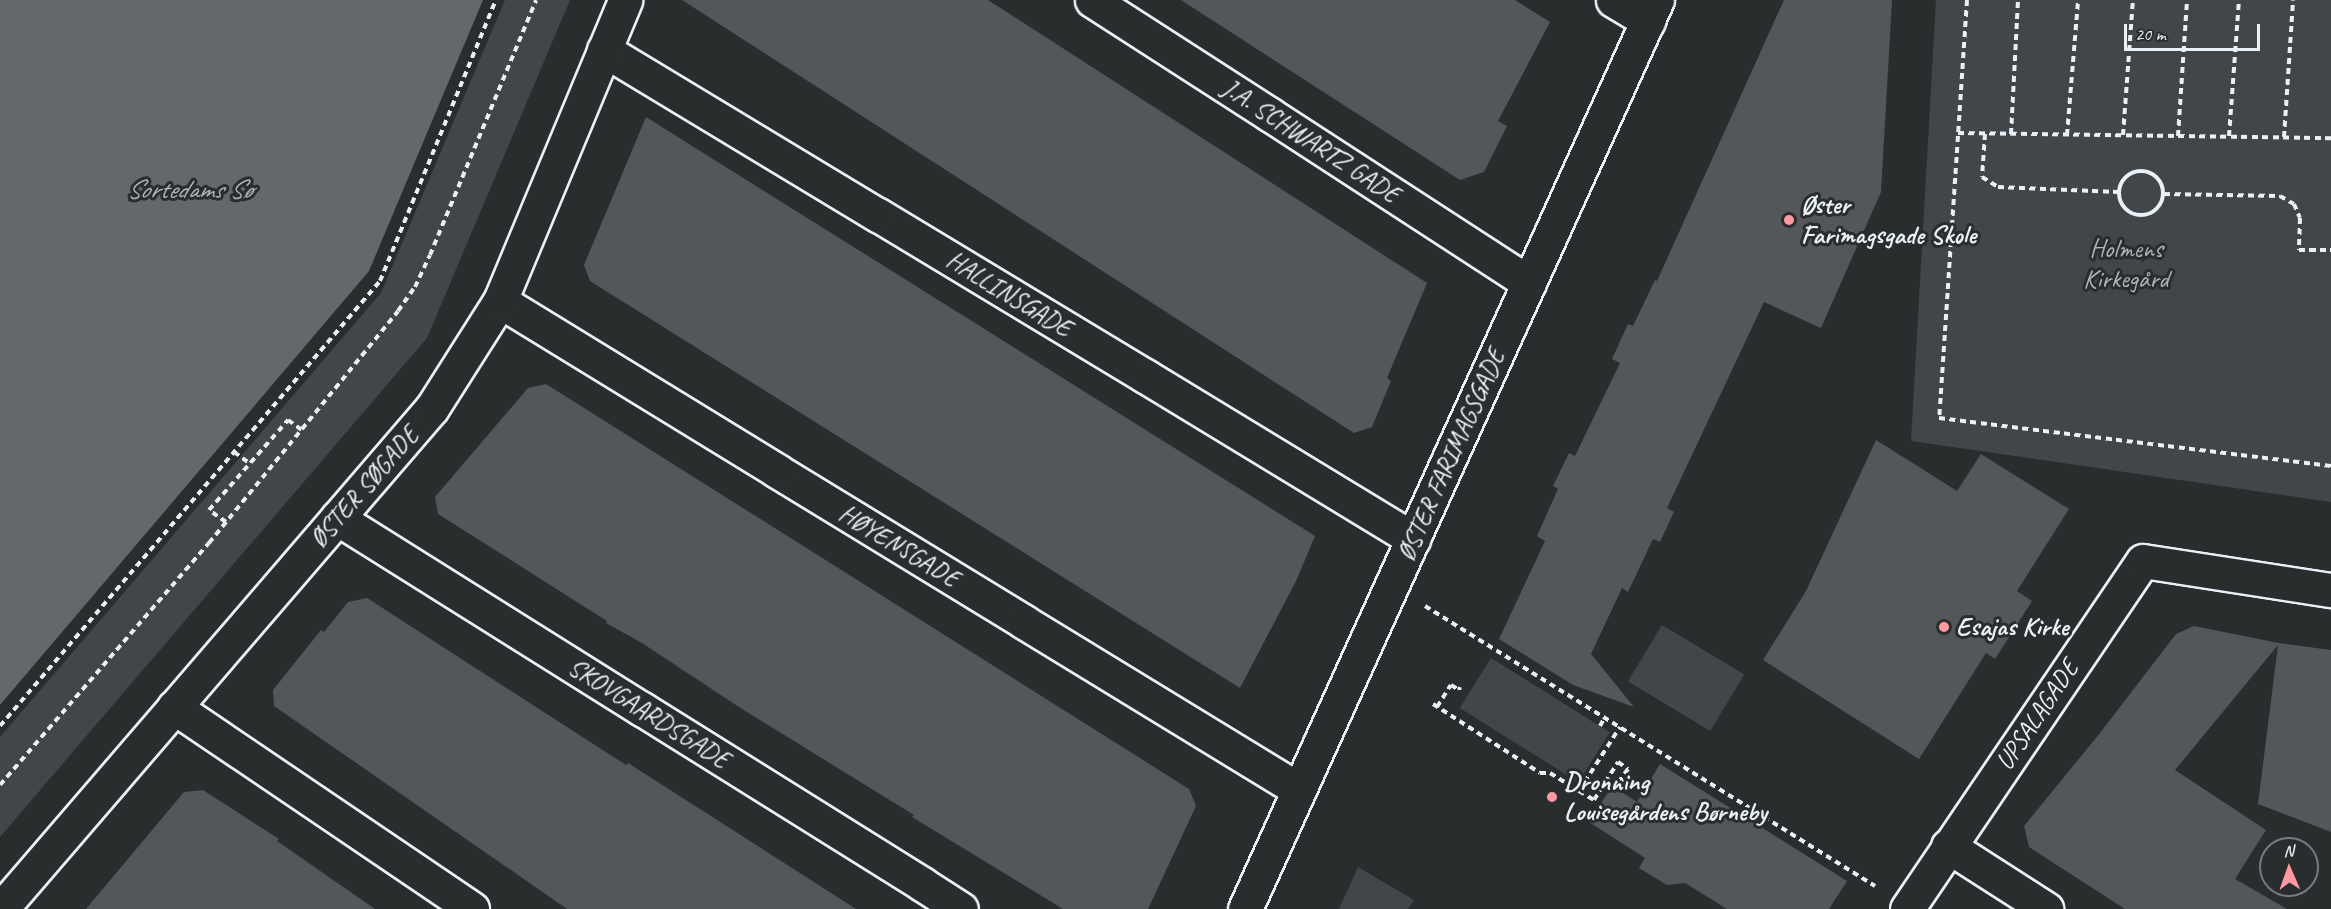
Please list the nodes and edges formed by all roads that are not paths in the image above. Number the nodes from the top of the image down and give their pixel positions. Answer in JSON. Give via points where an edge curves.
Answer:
{"nodes":[{"id":1,"x":625,"y":0,"type":"edge"},
{"id":2,"x":1092,"y":0,"type":"edge"},
{"id":3,"x":1613,"y":0,"type":"edge"},
{"id":4,"x":1652,"y":10,"type":"edge"},
{"id":5,"x":604,"y":50,"type":"junction"},
{"id":6,"x":1529,"y":283,"type":"junction"},
{"id":7,"x":500,"y":301,"type":"junction"},
{"id":8,"x":337,"y":518,"type":"junction"},
{"id":9,"x":1413,"y":539,"type":"junction"},
{"id":10,"x":2331,"y":590,"type":"edge"},
{"id":11,"x":174,"y":707,"type":"junction"},
{"id":12,"x":1299,"y":790,"type":"junction"},
{"id":13,"x":1948,"y":846,"type":"junction"},
{"id":14,"x":1908,"y":908,"type":"edge"},
{"id":15,"x":1,"y":909,"type":"edge"},
{"id":16,"x":472,"y":909,"type":"edge"},
{"id":17,"x":961,"y":909,"type":"edge"},
{"id":18,"x":1245,"y":909,"type":"edge"},
{"id":19,"x":2046,"y":909,"type":"edge"}],
"edges":[{"from":1,"to":5,"type":"street","name":"ØSTER SØGADE"},
{"from":2,"to":6,"type":"street","name":"J.A. SCHWARTZ GADE"},
{"from":3,"to":4,"type":"street"},
{"from":4,"to":6,"type":"street","name":"ØSTER FARIMAGSGADE"},
{"from":5,"to":7,"type":"street","name":"ØSTER SØGADE"},
{"from":5,"to":9,"type":"street","name":"HALLINSGADE"},
{"from":6,"to":9,"type":"street","name":"ØSTER FARIMAGSGADE"},
{"from":7,"to":8,"type":"street","name":"ØSTER SØGADE","via":[[432,408]]},
{"from":7,"to":12,"type":"street","name":"HØYENSGADE"},
{"from":8,"to":11,"type":"street","name":"ØSTER SØGADE"},
{"from":8,"to":17,"type":"street","name":"SKOVGAARDSGADE"},
{"from":9,"to":12,"type":"street","name":"ØSTER FARIMAGSGADE"},
{"from":10,"to":13,"type":"street","name":"UPSALAGADE","via":[[2143,561]]},
{"from":11,"to":15,"type":"street","name":"ØSTER SØGADE"},
{"from":11,"to":16,"type":"street"},
{"from":12,"to":18,"type":"street","name":"ØSTER FARIMAGSGADE"},
{"from":13,"to":14,"type":"street","name":"UPSALAGADE"},
{"from":13,"to":19,"type":"street"}]}
